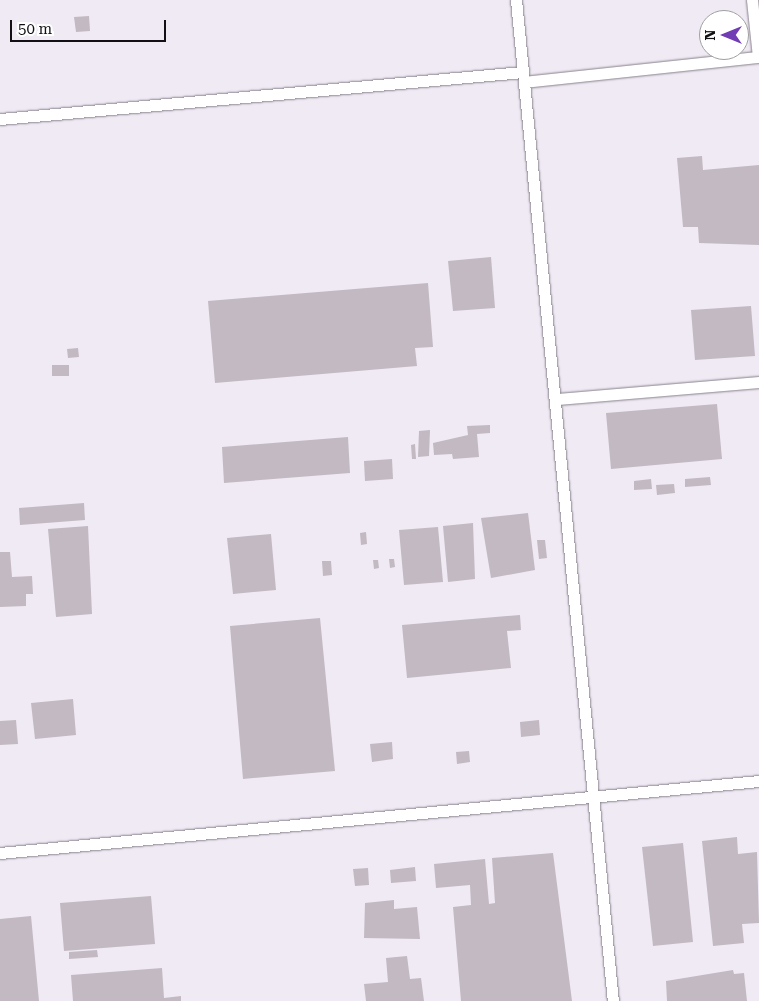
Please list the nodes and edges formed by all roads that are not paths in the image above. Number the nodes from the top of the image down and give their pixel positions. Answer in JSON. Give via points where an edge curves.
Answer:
{"nodes":[{"id":1,"x":516,"y":0,"type":"edge"},
{"id":2,"x":752,"y":0,"type":"edge"},
{"id":3,"x":758,"y":57,"type":"edge"},
{"id":4,"x":524,"y":77,"type":"junction"},
{"id":5,"x":0,"y":119,"type":"edge"},
{"id":6,"x":759,"y":382,"type":"edge"},
{"id":7,"x":556,"y":399,"type":"junction"},
{"id":8,"x":759,"y":781,"type":"edge"},
{"id":9,"x":591,"y":795,"type":"junction"},
{"id":10,"x":0,"y":853,"type":"edge"},
{"id":11,"x":612,"y":1001,"type":"edge"}],
"edges":[{"from":1,"to":4,"type":"lane"},
{"from":2,"to":3,"type":"lane"},
{"from":3,"to":4,"type":"lane"},
{"from":4,"to":5,"type":"lane"},
{"from":4,"to":7,"type":"lane"},
{"from":6,"to":7,"type":"lane"},
{"from":7,"to":9,"type":"lane"},
{"from":8,"to":9,"type":"lane"},
{"from":9,"to":10,"type":"lane"},
{"from":9,"to":11,"type":"lane"}]}
